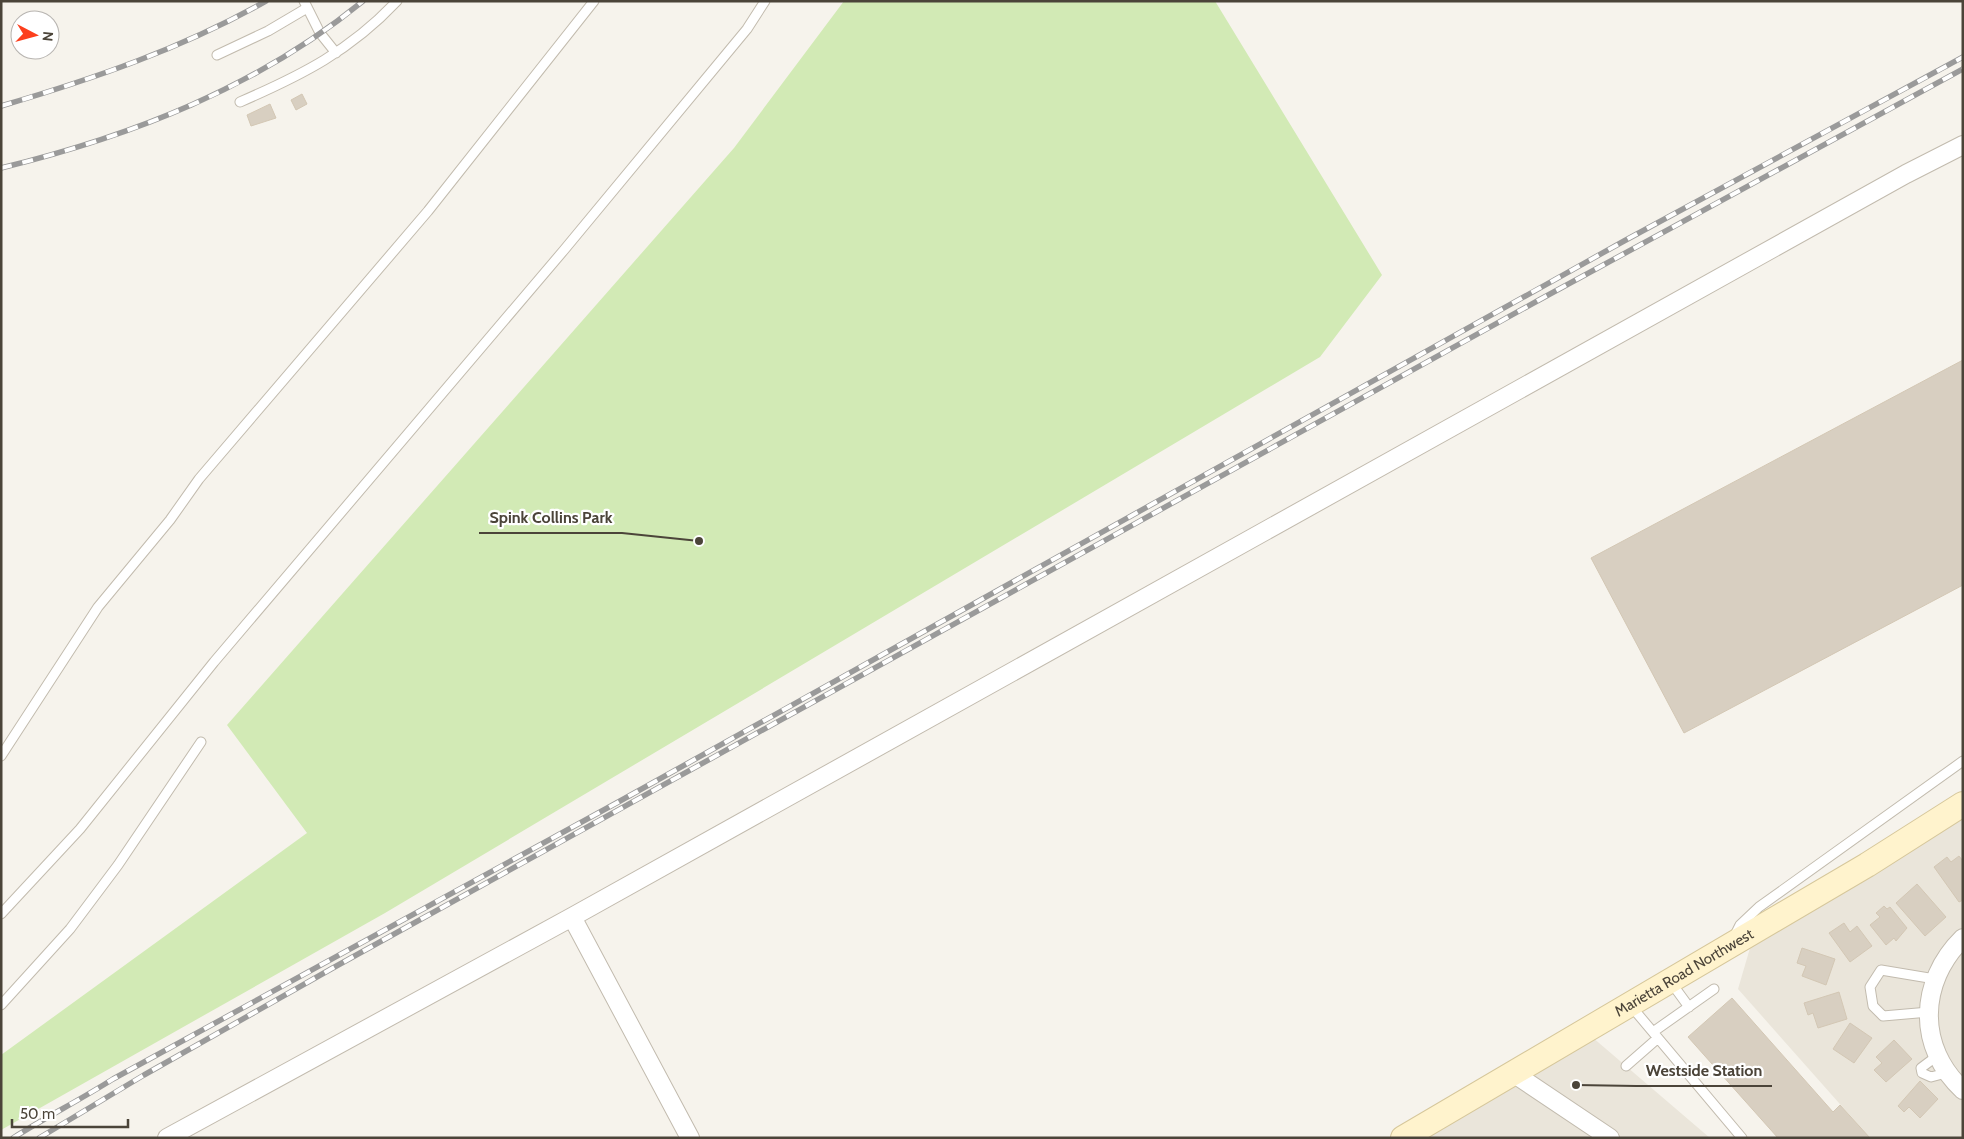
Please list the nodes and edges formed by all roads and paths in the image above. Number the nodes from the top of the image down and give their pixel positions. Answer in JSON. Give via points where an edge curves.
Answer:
{"nodes":[{"id":1,"x":397,"y":1,"type":"edge"},
{"id":2,"x":594,"y":1,"type":"edge"},
{"id":3,"x":765,"y":1,"type":"edge"},
{"id":4,"x":305,"y":5,"type":"edge"},
{"id":5,"x":336,"y":53,"type":"junction"},
{"id":6,"x":217,"y":55,"type":"dead end"},
{"id":7,"x":240,"y":102,"type":"dead end"},
{"id":8,"x":1963,"y":145,"type":"edge"},
{"id":9,"x":201,"y":742,"type":"dead end"},
{"id":10,"x":1,"y":756,"type":"edge"},
{"id":11,"x":1963,"y":761,"type":"edge"},
{"id":12,"x":1960,"y":810,"type":"edge"},
{"id":13,"x":1,"y":914,"type":"edge"},
{"id":14,"x":572,"y":917,"type":"junction"},
{"id":15,"x":1963,"y":938,"type":"edge"},
{"id":16,"x":1729,"y":947,"type":"junction"},
{"id":17,"x":1935,"y":979,"type":"junction"},
{"id":18,"x":1670,"y":980,"type":"junction"},
{"id":19,"x":1714,"y":989,"type":"dead end"},
{"id":20,"x":1629,"y":1004,"type":"junction"},
{"id":21,"x":1,"y":1005,"type":"edge"},
{"id":22,"x":1688,"y":1007,"type":"junction"},
{"id":23,"x":1929,"y":1012,"type":"junction"},
{"id":24,"x":1655,"y":1035,"type":"junction"},
{"id":25,"x":1626,"y":1066,"type":"dead end"},
{"id":26,"x":1513,"y":1073,"type":"junction"},
{"id":27,"x":1963,"y":1090,"type":"edge"},
{"id":28,"x":167,"y":1138,"type":"edge"},
{"id":29,"x":690,"y":1138,"type":"edge"},
{"id":30,"x":1403,"y":1138,"type":"edge"},
{"id":31,"x":1610,"y":1138,"type":"edge"},
{"id":32,"x":1742,"y":1138,"type":"edge"}],
"edges":[{"from":1,"to":5,"type":"lane","via":[[372,28]]},
{"from":2,"to":10,"type":"lane","via":[[428,211],[200,479],[98,607]]},
{"from":3,"to":13,"type":"lane","via":[[747,29],[214,662],[80,829]]},
{"from":4,"to":5,"type":"lane","via":[[320,33]]},
{"from":4,"to":6,"type":"lane","via":[[268,31]]},
{"from":5,"to":7,"type":"lane","via":[[292,79]]},
{"from":8,"to":14,"type":"street"},
{"from":9,"to":21,"type":"lane","via":[[118,865],[70,929]]},
{"from":11,"to":16,"type":"lane","via":[[1759,907],[1740,926]]},
{"from":12,"to":16,"type":"main road","name":"Marietta Road Northwest"},
{"from":14,"to":28,"type":"street"},
{"from":14,"to":29,"type":"street"},
{"from":15,"to":17,"type":"street","via":[[1947,956]]},
{"from":16,"to":18,"type":"main road","name":"Marietta Road Northwest"},
{"from":17,"to":23,"type":"street"},
{"from":17,"to":23,"type":"lane","via":[[1881,970],[1870,987],[1873,1006],[1883,1016]]},
{"from":18,"to":20,"type":"main road","name":"Marietta Road Northwest"},
{"from":18,"to":22,"type":"lane"},
{"from":19,"to":22,"type":"lane"},
{"from":20,"to":24,"type":"lane"},
{"from":20,"to":26,"type":"main road","name":"Marietta Road Northwest"},
{"from":22,"to":24,"type":"lane"},
{"from":23,"to":27,"type":"street","via":[[1937,1056],[1946,1074]]},
{"from":24,"to":25,"type":"lane"},
{"from":24,"to":32,"type":"lane"},
{"from":26,"to":30,"type":"main road","name":"Marietta Road Northwest"},
{"from":26,"to":31,"type":"street"}]}
